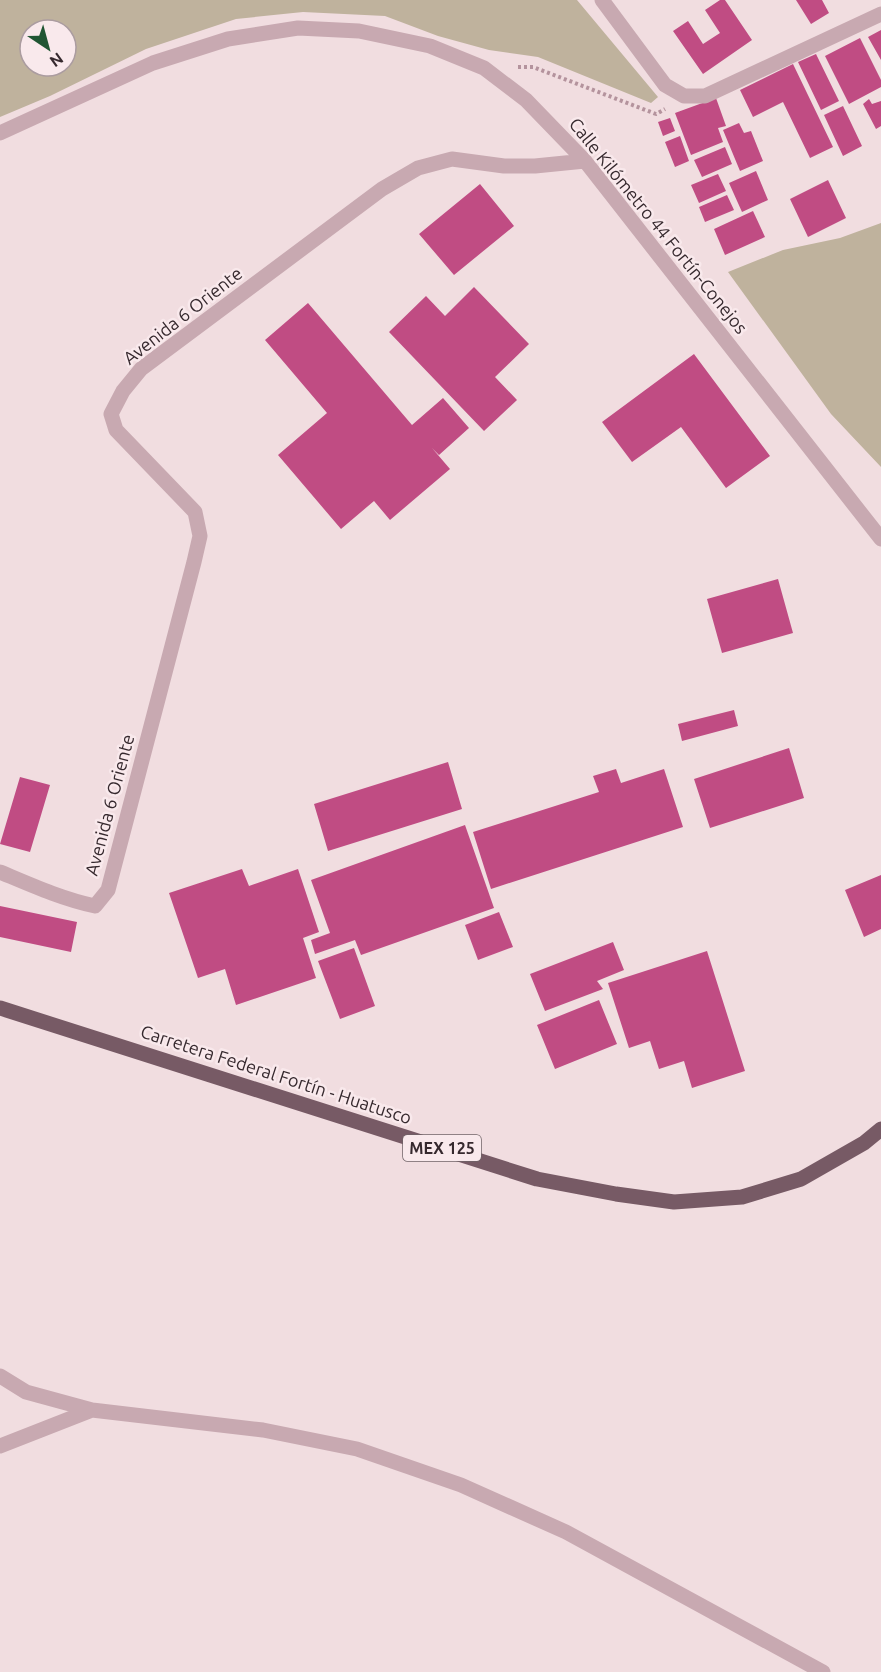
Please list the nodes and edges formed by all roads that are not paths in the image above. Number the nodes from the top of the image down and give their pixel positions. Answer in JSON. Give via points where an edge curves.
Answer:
{"nodes":[{"id":1,"x":602,"y":0,"type":"edge"},
{"id":2,"x":881,"y":14,"type":"edge"},
{"id":3,"x":0,"y":133,"type":"edge"},
{"id":4,"x":585,"y":161,"type":"junction"},
{"id":5,"x":881,"y":538,"type":"edge"},
{"id":6,"x":0,"y":872,"type":"edge"},
{"id":7,"x":0,"y":1008,"type":"edge"},
{"id":8,"x":881,"y":1129,"type":"edge"},
{"id":9,"x":0,"y":1376,"type":"edge"},
{"id":10,"x":92,"y":1410,"type":"junction"},
{"id":11,"x":0,"y":1446,"type":"edge"},
{"id":12,"x":823,"y":1672,"type":"edge"}],
"edges":[{"from":1,"to":2,"type":"street","via":[[665,85],[684,96],[705,96]]},
{"from":3,"to":4,"type":"street","name":"Calle Kilómetro 44 Fortín-Conejos","via":[[153,63],[228,39],[298,28],[359,31],[430,46],[484,68],[526,100]]},
{"from":4,"to":5,"type":"street","name":"Calle Kilómetro 44 Fortín-Conejos"},
{"from":4,"to":6,"type":"street","name":"Avenida 6 Oriente","via":[[504,166],[452,159],[418,168],[382,189],[141,369],[111,414],[116,430],[195,512],[200,536],[108,890],[95,906]]},
{"from":7,"to":8,"type":"main road","name":"Carretera Federal Fortín - Huatusco","number":"MEX 125","via":[[537,1179],[628,1196],[674,1202],[742,1197],[801,1179]]},
{"from":9,"to":10,"type":"street","via":[[26,1392]]},
{"from":10,"to":11,"type":"street"},
{"from":10,"to":12,"type":"street","via":[[263,1430],[357,1449],[461,1485],[566,1532]]}]}
